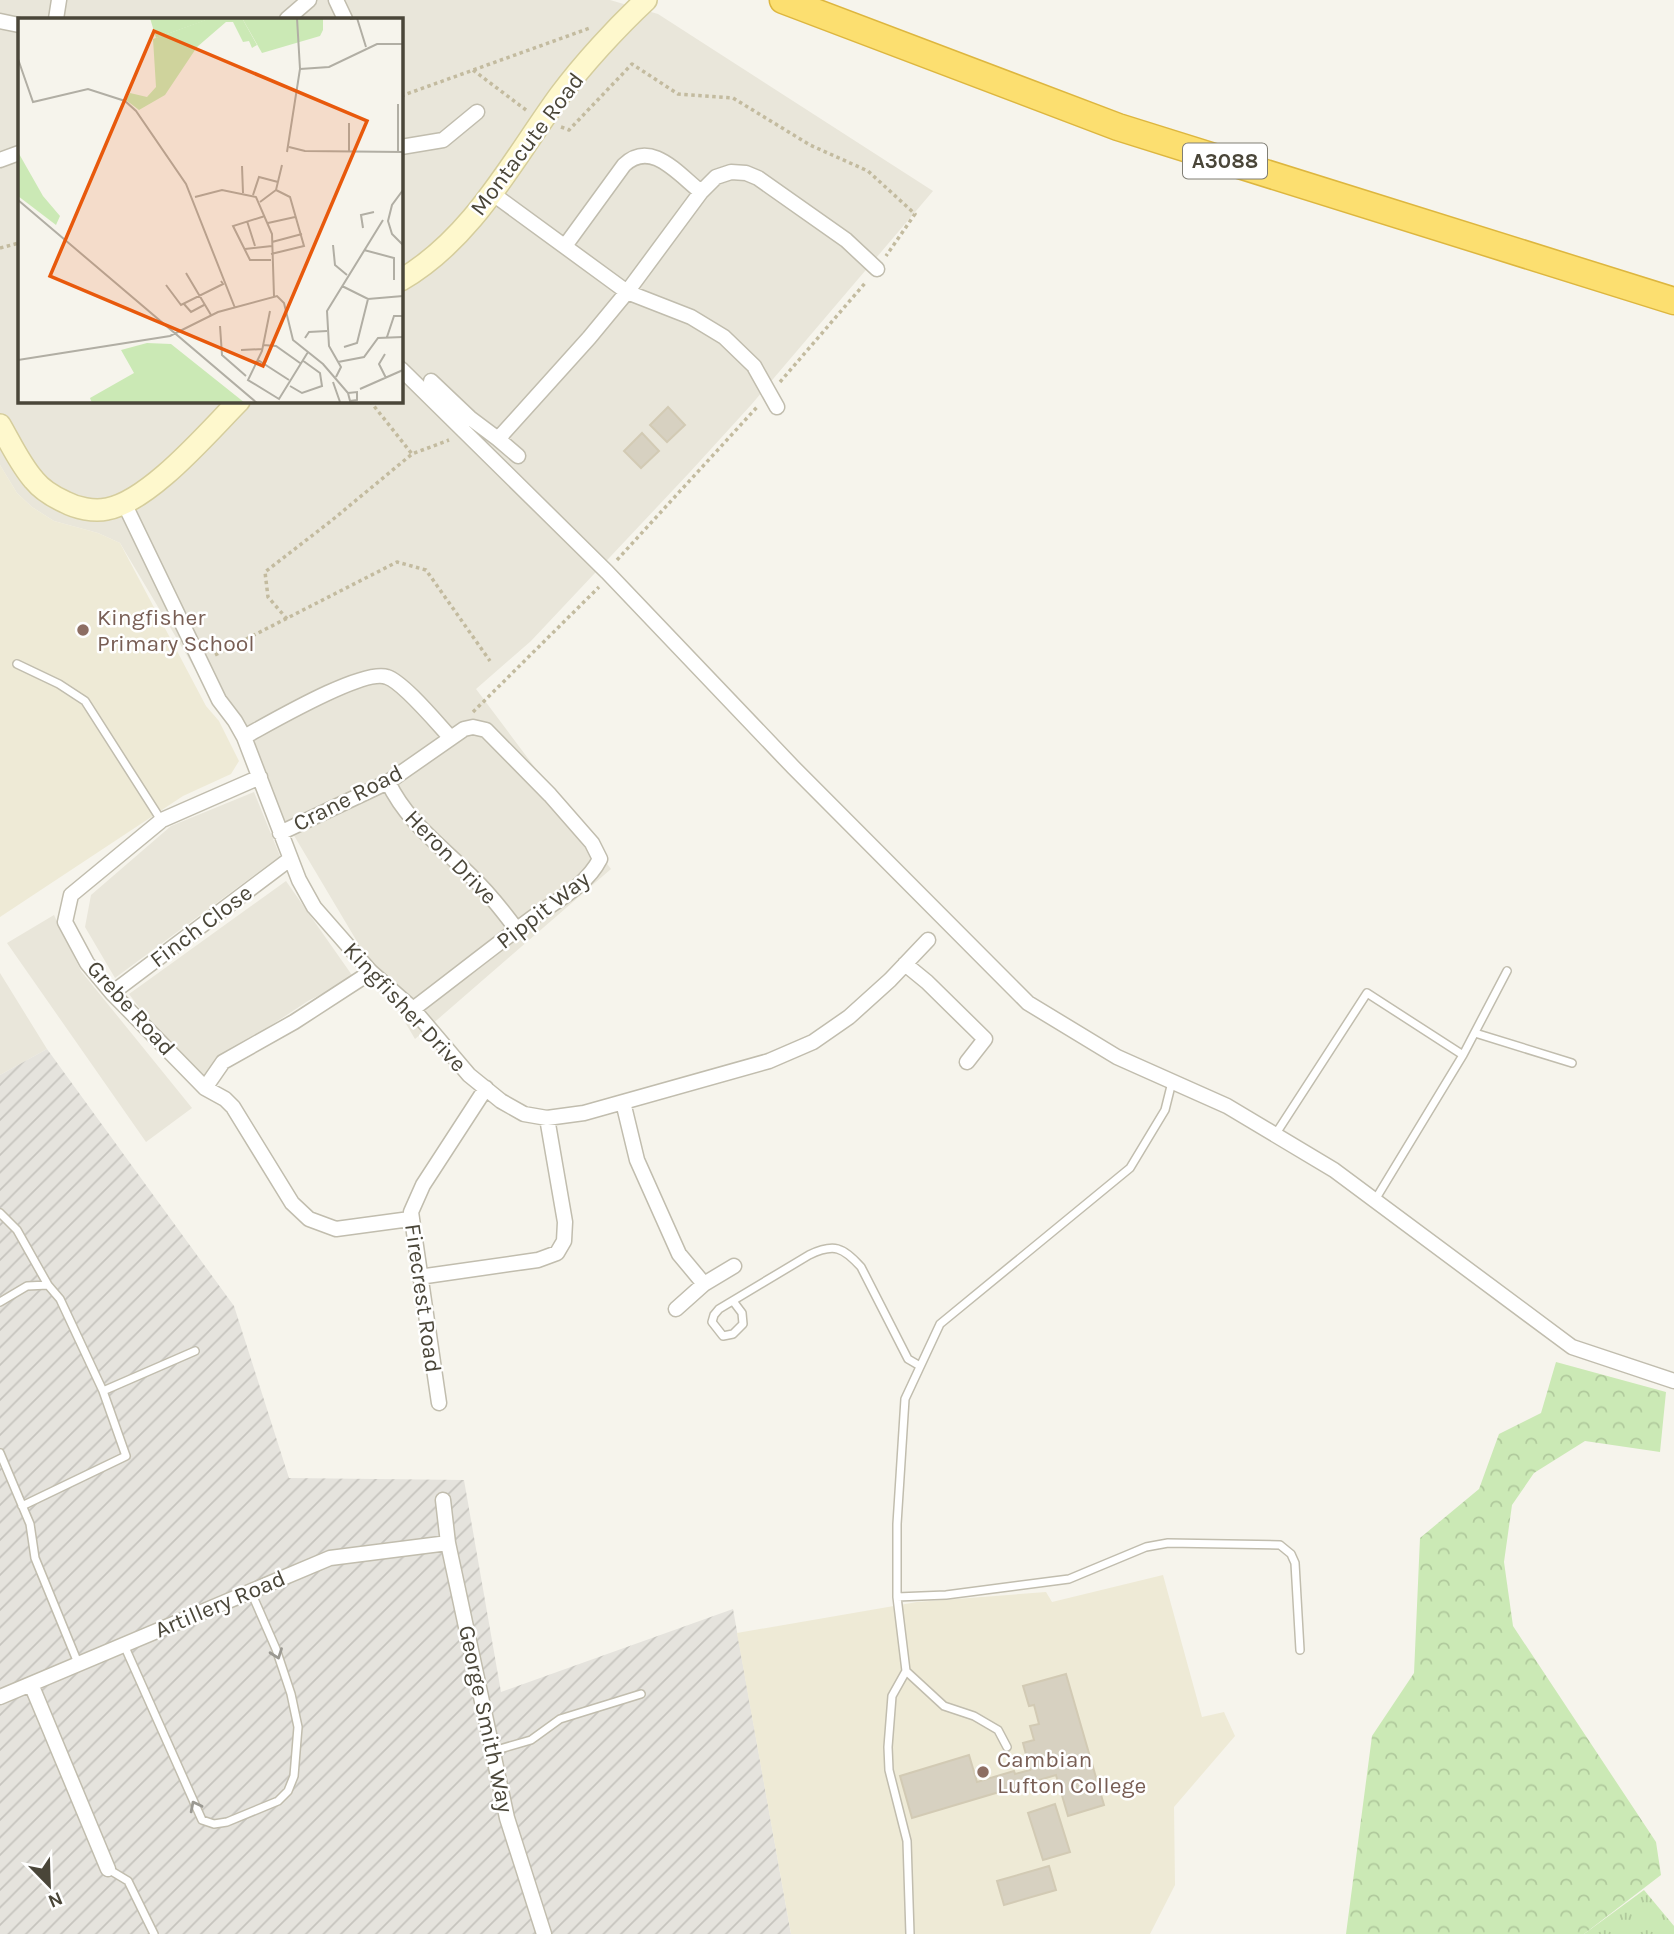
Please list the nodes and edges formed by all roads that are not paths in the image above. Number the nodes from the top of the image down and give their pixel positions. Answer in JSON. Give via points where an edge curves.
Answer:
{"nodes":[{"id":1,"x":59,"y":0,"type":"edge"},
{"id":2,"x":309,"y":0,"type":"edge"},
{"id":3,"x":337,"y":0,"type":"edge"},
{"id":4,"x":646,"y":0,"type":"edge"},
{"id":5,"x":783,"y":0,"type":"edge"},
{"id":6,"x":56,"y":18,"type":"edge"},
{"id":7,"x":288,"y":18,"type":"edge"},
{"id":8,"x":345,"y":18,"type":"edge"},
{"id":9,"x":0,"y":21,"type":"edge"},
{"id":10,"x":18,"y":25,"type":"edge"},
{"id":11,"x":477,"y":112,"type":"dead end"},
{"id":12,"x":402,"y":147,"type":"edge"},
{"id":13,"x":18,"y":153,"type":"edge"},
{"id":14,"x":0,"y":160,"type":"edge"},
{"id":15,"x":701,"y":192,"type":"junction"},
{"id":16,"x":493,"y":194,"type":"junction"},
{"id":17,"x":565,"y":246,"type":"junction"},
{"id":18,"x":877,"y":269,"type":"dead end"},
{"id":19,"x":402,"y":279,"type":"edge"},
{"id":20,"x":628,"y":292,"type":"junction"},
{"id":21,"x":1674,"y":301,"type":"edge"},
{"id":22,"x":402,"y":370,"type":"edge"},
{"id":23,"x":431,"y":381,"type":"dead end"},
{"id":24,"x":238,"y":402,"type":"edge"},
{"id":25,"x":777,"y":407,"type":"dead end"},
{"id":26,"x":0,"y":425,"type":"edge"},
{"id":27,"x":498,"y":439,"type":"junction"},
{"id":28,"x":518,"y":456,"type":"dead end"},
{"id":29,"x":124,"y":503,"type":"junction"},
{"id":30,"x":18,"y":664,"type":"dead end"},
{"id":31,"x":244,"y":737,"type":"junction"},
{"id":32,"x":450,"y":737,"type":"junction"},
{"id":33,"x":260,"y":777,"type":"junction"},
{"id":34,"x":388,"y":782,"type":"junction"},
{"id":35,"x":162,"y":820,"type":"junction"},
{"id":36,"x":280,"y":833,"type":"junction"},
{"id":37,"x":290,"y":859,"type":"junction"},
{"id":38,"x":517,"y":930,"type":"junction"},
{"id":39,"x":928,"y":940,"type":"dead end"},
{"id":40,"x":905,"y":964,"type":"junction"},
{"id":41,"x":1507,"y":971,"type":"dead end"},
{"id":42,"x":371,"y":972,"type":"junction"},
{"id":43,"x":112,"y":993,"type":"junction"},
{"id":44,"x":413,"y":1009,"type":"junction"},
{"id":45,"x":1475,"y":1033,"type":"junction"},
{"id":46,"x":1463,"y":1055,"type":"junction"},
{"id":47,"x":967,"y":1062,"type":"dead end"},
{"id":48,"x":1572,"y":1063,"type":"dead end"},
{"id":49,"x":1172,"y":1082,"type":"junction"},
{"id":50,"x":205,"y":1088,"type":"junction"},
{"id":51,"x":485,"y":1088,"type":"junction"},
{"id":52,"x":623,"y":1102,"type":"junction"},
{"id":53,"x":547,"y":1118,"type":"junction"},
{"id":54,"x":1275,"y":1135,"type":"junction"},
{"id":55,"x":1375,"y":1201,"type":"junction"},
{"id":56,"x":0,"y":1213,"type":"edge"},
{"id":57,"x":410,"y":1219,"type":"junction"},
{"id":58,"x":734,"y":1266,"type":"dead end"},
{"id":59,"x":419,"y":1277,"type":"junction"},
{"id":60,"x":704,"y":1284,"type":"junction"},
{"id":61,"x":48,"y":1285,"type":"junction"},
{"id":62,"x":733,"y":1301,"type":"junction"},
{"id":63,"x":0,"y":1302,"type":"edge"},
{"id":64,"x":676,"y":1309,"type":"dead end"},
{"id":65,"x":195,"y":1351,"type":"dead end"},
{"id":66,"x":920,"y":1366,"type":"junction"},
{"id":67,"x":1674,"y":1381,"type":"edge"},
{"id":68,"x":103,"y":1391,"type":"junction"},
{"id":69,"x":439,"y":1403,"type":"dead end"},
{"id":70,"x":0,"y":1453,"type":"edge"},
{"id":71,"x":443,"y":1500,"type":"dead end"},
{"id":72,"x":22,"y":1506,"type":"junction"},
{"id":73,"x":448,"y":1542,"type":"junction"},
{"id":74,"x":251,"y":1591,"type":"junction"},
{"id":75,"x":897,"y":1597,"type":"junction"},
{"id":76,"x":124,"y":1645,"type":"junction"},
{"id":77,"x":1300,"y":1650,"type":"dead end"},
{"id":78,"x":79,"y":1664,"type":"junction"},
{"id":79,"x":906,"y":1671,"type":"junction"},
{"id":80,"x":31,"y":1684,"type":"junction"},
{"id":81,"x":641,"y":1694,"type":"dead end"},
{"id":82,"x":0,"y":1697,"type":"edge"},
{"id":83,"x":1007,"y":1748,"type":"dead end"},
{"id":84,"x":493,"y":1751,"type":"junction"},
{"id":85,"x":108,"y":1870,"type":"joint"},
{"id":86,"x":154,"y":1934,"type":"edge"},
{"id":87,"x":544,"y":1934,"type":"edge"},
{"id":88,"x":911,"y":1934,"type":"edge"}],
"edges":[{"from":1,"to":6,"type":"street"},
{"from":2,"to":7,"type":"street"},
{"from":3,"to":8,"type":"street"},
{"from":4,"to":16,"type":"street","name":"Montacute Road","via":[[561,93]]},
{"from":5,"to":21,"type":"highway","number":"A3088","via":[[1118,127]]},
{"from":9,"to":10,"type":"street"},
{"from":11,"to":12,"type":"street","via":[[443,140]]},
{"from":13,"to":14,"type":"street"},
{"from":15,"to":17,"type":"street","via":[[653,155],[642,154],[624,165]]},
{"from":15,"to":18,"type":"street","via":[[716,177],[731,173],[758,178],[846,240]]},
{"from":15,"to":20,"type":"street"},
{"from":16,"to":17,"type":"street"},
{"from":16,"to":19,"type":"street","name":"Montacute Road","via":[[425,266]]},
{"from":17,"to":20,"type":"street"},
{"from":20,"to":25,"type":"street","via":[[691,317],[724,337],[754,366]]},
{"from":20,"to":27,"type":"street"},
{"from":22,"to":49,"type":"street","via":[[1028,1003],[1117,1057]]},
{"from":23,"to":27,"type":"street"},
{"from":24,"to":29,"type":"street","via":[[180,461]]},
{"from":26,"to":29,"type":"street","via":[[35,482],[53,497],[87,509],[105,510]]},
{"from":27,"to":28,"type":"street"},
{"from":29,"to":31,"type":"street","name":"Kingfisher Drive","via":[[219,700]]},
{"from":30,"to":35,"type":"lane","via":[[85,701]]},
{"from":31,"to":32,"type":"street","via":[[377,675],[399,684]]},
{"from":31,"to":33,"type":"street","name":"Kingfisher Drive"},
{"from":32,"to":34,"type":"street","name":"Crane Road"},
{"from":32,"to":38,"type":"street","name":"Pippit Way","via":[[473,727],[486,730],[550,795],[592,843],[600,859],[577,887]]},
{"from":33,"to":35,"type":"street","name":"Grebe Road"},
{"from":33,"to":36,"type":"street","name":"Kingfisher Drive"},
{"from":34,"to":36,"type":"street","name":"Crane Road"},
{"from":34,"to":38,"type":"street","name":"Heron Drive","via":[[416,825],[471,876]]},
{"from":35,"to":43,"type":"street","name":"Grebe Road","via":[[71,895],[65,922]]},
{"from":36,"to":37,"type":"street","name":"Kingfisher Drive"},
{"from":37,"to":42,"type":"street","name":"Kingfisher Drive","via":[[314,907]]},
{"from":37,"to":43,"type":"street","name":"Finch Close"},
{"from":38,"to":44,"type":"street","name":"Pippit Way"},
{"from":39,"to":40,"type":"street","name":"Kingfisher Drive"},
{"from":40,"to":47,"type":"street","via":[[985,1039]]},
{"from":40,"to":52,"type":"street","name":"Kingfisher Drive","via":[[849,1017],[813,1042],[769,1062]]},
{"from":41,"to":45,"type":"lane"},
{"from":42,"to":44,"type":"street","name":"Kingfisher Drive"},
{"from":42,"to":50,"type":"street","via":[[223,1062]]},
{"from":43,"to":50,"type":"street","name":"Grebe Road"},
{"from":44,"to":51,"type":"street","name":"Kingfisher Drive","via":[[468,1075]]},
{"from":45,"to":46,"type":"lane"},
{"from":45,"to":48,"type":"lane"},
{"from":46,"to":54,"type":"lane","via":[[1367,993]]},
{"from":46,"to":55,"type":"lane"},
{"from":49,"to":54,"type":"street","via":[[1227,1106]]},
{"from":49,"to":66,"type":"lane","via":[[1165,1110],[1130,1168],[940,1324]]},
{"from":50,"to":57,"type":"street","name":"Grebe Road","via":[[233,1107],[292,1203],[309,1219],[345,1229]]},
{"from":51,"to":53,"type":"street","name":"Kingfisher Drive","via":[[524,1114]]},
{"from":51,"to":57,"type":"street","name":"Firecrest Road","via":[[423,1185]]},
{"from":52,"to":53,"type":"street","name":"Kingfisher Drive"},
{"from":52,"to":60,"type":"street","via":[[637,1160],[680,1254]]},
{"from":53,"to":59,"type":"street","via":[[565,1222],[564,1241],[557,1253],[538,1260]]},
{"from":54,"to":55,"type":"street"},
{"from":55,"to":67,"type":"street","via":[[1572,1348]]},
{"from":56,"to":61,"type":"lane","via":[[17,1230]]},
{"from":57,"to":59,"type":"street","name":"Firecrest Road"},
{"from":58,"to":60,"type":"street"},
{"from":59,"to":69,"type":"street","name":"Firecrest Road"},
{"from":60,"to":64,"type":"street"},
{"from":61,"to":63,"type":"lane","via":[[27,1286]]},
{"from":61,"to":68,"type":"lane","via":[[60,1299]]},
{"from":62,"to":62,"type":"lane","via":[[714,1315],[712,1322],[723,1336],[743,1324]]},
{"from":62,"to":66,"type":"lane","via":[[809,1255],[836,1248],[861,1267],[908,1359]]},
{"from":65,"to":68,"type":"lane"},
{"from":66,"to":75,"type":"lane","via":[[905,1399]]},
{"from":68,"to":72,"type":"lane","via":[[126,1456]]},
{"from":70,"to":72,"type":"lane"},
{"from":71,"to":73,"type":"street","name":"George Smith Way"},
{"from":72,"to":78,"type":"lane","via":[[35,1558]]},
{"from":73,"to":74,"type":"street","name":"Artillery Road","via":[[330,1558]]},
{"from":73,"to":84,"type":"street","name":"George Smith Way"},
{"from":74,"to":76,"type":"street","name":"Artillery Road"},
{"from":74,"to":76,"type":"lane","one_way":true,"via":[[276,1649],[298,1727],[294,1776],[288,1791],[265,1807],[227,1822],[202,1820]]},
{"from":75,"to":77,"type":"lane","via":[[1069,1579],[1146,1547],[1168,1543],[1280,1545],[1295,1563]]},
{"from":75,"to":79,"type":"lane"},
{"from":76,"to":78,"type":"street","name":"Artillery Road"},
{"from":78,"to":80,"type":"street","name":"Artillery Road"},
{"from":79,"to":83,"type":"lane","via":[[944,1706],[998,1730]]},
{"from":79,"to":88,"type":"lane","via":[[892,1696],[888,1747],[906,1841]]},
{"from":80,"to":82,"type":"street","name":"Artillery Road"},
{"from":80,"to":85,"type":"street"},
{"from":81,"to":84,"type":"lane","via":[[560,1719],[531,1740]]},
{"from":84,"to":87,"type":"street","name":"George Smith Way","via":[[508,1818]]},
{"from":85,"to":86,"type":"lane","via":[[128,1881]]}]}
